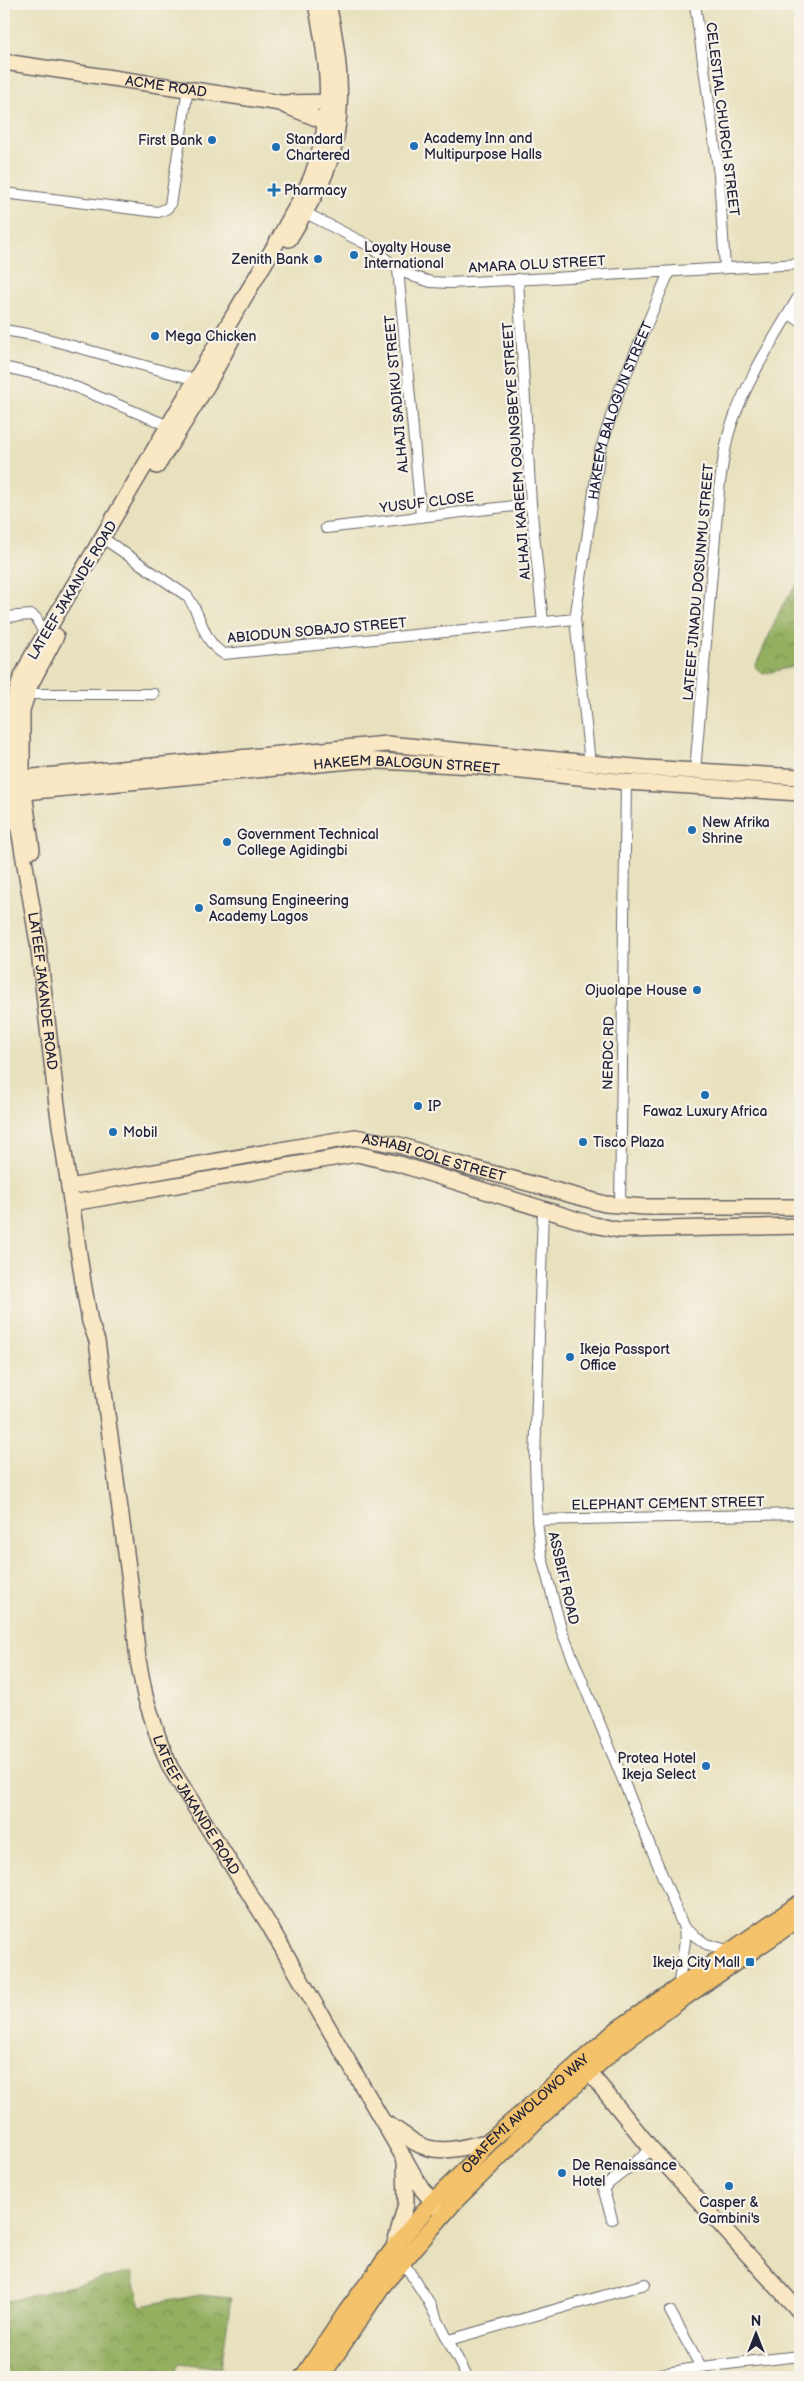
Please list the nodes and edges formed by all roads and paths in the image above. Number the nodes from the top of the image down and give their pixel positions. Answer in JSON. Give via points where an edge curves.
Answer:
{"nodes":[{"id":1,"x":316,"y":4,"type":"edge"},
{"id":2,"x":328,"y":4,"type":"edge"},
{"id":3,"x":695,"y":4,"type":"edge"},
{"id":4,"x":4,"y":62,"type":"edge"},
{"id":5,"x":188,"y":88,"type":"junction"},
{"id":6,"x":334,"y":102,"type":"junction"},
{"id":7,"x":281,"y":103,"type":"junction"},
{"id":8,"x":332,"y":123,"type":"junction"},
{"id":9,"x":4,"y":193,"type":"edge"},
{"id":10,"x":300,"y":210,"type":"junction"},
{"id":11,"x":800,"y":264,"type":"edge"},
{"id":12,"x":725,"y":268,"type":"junction"},
{"id":13,"x":398,"y":269,"type":"junction"},
{"id":14,"x":669,"y":272,"type":"junction"},
{"id":15,"x":518,"y":278,"type":"junction"},
{"id":16,"x":800,"y":294,"type":"edge"},
{"id":17,"x":789,"y":314,"type":"junction"},
{"id":18,"x":800,"y":321,"type":"edge"},
{"id":19,"x":4,"y":330,"type":"edge"},
{"id":20,"x":4,"y":367,"type":"edge"},
{"id":21,"x":196,"y":380,"type":"junction"},
{"id":22,"x":169,"y":426,"type":"junction"},
{"id":23,"x":531,"y":504,"type":"junction"},
{"id":24,"x":421,"y":516,"type":"junction"},
{"id":25,"x":326,"y":528,"type":"dead end"},
{"id":26,"x":110,"y":543,"type":"junction"},
{"id":27,"x":4,"y":618,"type":"edge"},
{"id":28,"x":575,"y":619,"type":"junction"},
{"id":29,"x":543,"y":622,"type":"junction"},
{"id":30,"x":45,"y":635,"type":"junction"},
{"id":31,"x":27,"y":694,"type":"junction"},
{"id":32,"x":154,"y":694,"type":"dead end"},
{"id":33,"x":505,"y":762,"type":"junction"},
{"id":34,"x":590,"y":763,"type":"junction"},
{"id":35,"x":695,"y":771,"type":"junction"},
{"id":36,"x":800,"y":777,"type":"edge"},
{"id":37,"x":626,"y":782,"type":"junction"},
{"id":38,"x":18,"y":785,"type":"junction"},
{"id":39,"x":800,"y":793,"type":"edge"},
{"id":40,"x":134,"y":1174,"type":"junction"},
{"id":41,"x":74,"y":1186,"type":"junction"},
{"id":42,"x":137,"y":1192,"type":"junction"},
{"id":43,"x":77,"y":1202,"type":"junction"},
{"id":44,"x":620,"y":1205,"type":"junction"},
{"id":45,"x":793,"y":1207,"type":"edge"},
{"id":46,"x":543,"y":1210,"type":"junction"},
{"id":47,"x":793,"y":1226,"type":"edge"},
{"id":48,"x":800,"y":1514,"type":"edge"},
{"id":49,"x":537,"y":1520,"type":"junction"},
{"id":50,"x":800,"y":1903,"type":"edge"},
{"id":51,"x":800,"y":1918,"type":"edge"},
{"id":52,"x":684,"y":1928,"type":"junction"},
{"id":53,"x":731,"y":1951,"type":"junction"},
{"id":54,"x":678,"y":1988,"type":"junction"},
{"id":55,"x":589,"y":2072,"type":"junction"},
{"id":56,"x":383,"y":2122,"type":"junction"},
{"id":57,"x":490,"y":2141,"type":"junction"},
{"id":58,"x":652,"y":2149,"type":"junction"},
{"id":59,"x":405,"y":2160,"type":"junction"},
{"id":60,"x":432,"y":2202,"type":"junction"},
{"id":61,"x":443,"y":2214,"type":"junction"},
{"id":62,"x":612,"y":2219,"type":"dead end"},
{"id":63,"x":394,"y":2248,"type":"junction"},
{"id":64,"x":403,"y":2262,"type":"junction"},
{"id":65,"x":645,"y":2284,"type":"dead end"},
{"id":66,"x":670,"y":2312,"type":"dead end"},
{"id":67,"x":800,"y":2312,"type":"edge"},
{"id":68,"x":449,"y":2340,"type":"junction"},
{"id":69,"x":800,"y":2356,"type":"edge"},
{"id":70,"x":700,"y":2367,"type":"junction"},
{"id":71,"x":303,"y":2377,"type":"edge"},
{"id":72,"x":321,"y":2377,"type":"edge"},
{"id":73,"x":467,"y":2377,"type":"edge"},
{"id":74,"x":644,"y":2377,"type":"edge"}],
"edges":[{"from":1,"to":6,"type":"main road","name":"LATEEF JAKANDE ROAD"},
{"from":2,"to":6,"type":"main road","name":"LATEEF JAKANDE ROAD","via":[[338,48]]},
{"from":3,"to":12,"type":"street","name":"CELESTIAL CHURCH STREET","via":[[719,175]]},
{"from":4,"to":5,"type":"main road","name":"ACME ROAD"},
{"from":5,"to":7,"type":"main road","name":"ACME ROAD"},
{"from":5,"to":9,"type":"street","via":[[170,204],[166,209],[158,212]]},
{"from":6,"to":7,"type":"main road","name":"ACME ROAD"},
{"from":6,"to":8,"type":"main road","name":"LATEEF JAKANDE ROAD"},
{"from":7,"to":8,"type":"main road"},
{"from":8,"to":10,"type":"main road","name":"LATEEF JAKANDE ROAD"},
{"from":10,"to":13,"type":"street","name":"AMARA OLU STREET","via":[[370,246]]},
{"from":10,"to":21,"type":"main road","name":"LATEEF JAKANDE ROAD","via":[[280,237]]},
{"from":10,"to":26,"type":"main road","name":"LATEEF JAKANDE ROAD","via":[[208,384]]},
{"from":11,"to":12,"type":"street","name":"AMARA OLU STREET"},
{"from":12,"to":14,"type":"street","name":"AMARA OLU STREET"},
{"from":13,"to":15,"type":"street","name":"AMARA OLU STREET","via":[[415,277],[440,282]]},
{"from":13,"to":24,"type":"street","name":"ALHAJI SADIKU STREET"},
{"from":14,"to":15,"type":"street","name":"AMARA OLU STREET"},
{"from":14,"to":28,"type":"street","name":"HAKEEM BALOGUN STREET","via":[[619,391],[600,451]]},
{"from":15,"to":23,"type":"street","name":"ALHAJI KAREEM OGUNGBEYE STREET"},
{"from":16,"to":17,"type":"street","name":"LATEEF JINADU DOSUNMU STREET"},
{"from":17,"to":18,"type":"street"},
{"from":17,"to":35,"type":"street","name":"LATEEF JINADU DOSUNMU STREET","via":[[749,382],[724,454]]},
{"from":19,"to":21,"type":"street"},
{"from":20,"to":22,"type":"street","via":[[56,379]]},
{"from":21,"to":22,"type":"main road","name":"LATEEF JAKANDE ROAD"},
{"from":22,"to":30,"type":"main road","name":"LATEEF JAKANDE ROAD"},
{"from":23,"to":24,"type":"street","name":"YUSUF CLOSE"},
{"from":23,"to":29,"type":"street","name":"ALHAJI KAREEM OGUNGBEYE STREET"},
{"from":24,"to":25,"type":"street","name":"YUSUF CLOSE"},
{"from":26,"to":29,"type":"street","name":"ABIODUN SOBAJO STREET","via":[[186,596],[195,605],[209,641],[224,654]]},
{"from":26,"to":31,"type":"main road","name":"LATEEF JAKANDE ROAD","via":[[49,648]]},
{"from":27,"to":30,"type":"street","via":[[32,615]]},
{"from":28,"to":29,"type":"street","name":"ABIODUN SOBAJO STREET"},
{"from":28,"to":34,"type":"street","name":"HAKEEM BALOGUN STREET"},
{"from":30,"to":38,"type":"main road","name":"LATEEF JAKANDE ROAD","via":[[20,681],[12,706]]},
{"from":31,"to":32,"type":"street"},
{"from":31,"to":38,"type":"main road","name":"LATEEF JAKANDE ROAD","via":[[22,719]]},
{"from":33,"to":34,"type":"main road","name":"HAKEEM BALOGUN STREET"},
{"from":33,"to":37,"type":"main road","name":"HAKEEM BALOGUN STREET"},
{"from":33,"to":38,"type":"main road","name":"HAKEEM BALOGUN STREET","via":[[387,744],[169,771]]},
{"from":34,"to":35,"type":"main road","name":"HAKEEM BALOGUN STREET"},
{"from":35,"to":36,"type":"main road","name":"HAKEEM BALOGUN STREET"},
{"from":37,"to":39,"type":"main road","name":"HAKEEM BALOGUN STREET"},
{"from":37,"to":44,"type":"street","name":"NERDC RD"},
{"from":38,"to":41,"type":"main road","name":"LATEEF JAKANDE ROAD","via":[[47,942]]},
{"from":40,"to":41,"type":"main road","name":"ASHABI COLE STREET"},
{"from":40,"to":42,"type":"main road"},
{"from":40,"to":44,"type":"main road","name":"ASHABI COLE STREET","via":[[355,1137],[399,1145],[566,1195]]},
{"from":41,"to":43,"type":"main road","name":"LATEEF JAKANDE ROAD"},
{"from":42,"to":43,"type":"main road","name":"ASHABI COLE STREET"},
{"from":42,"to":46,"type":"main road","name":"ASHABI COLE STREET","via":[[357,1154],[399,1164]]},
{"from":43,"to":56,"type":"main road","name":"LATEEF JAKANDE ROAD","via":[[90,1322],[97,1341],[138,1660],[159,1740],[170,1767],[269,1925]]},
{"from":44,"to":45,"type":"main road","name":"ASHABI COLE STREET"},
{"from":45,"to":47,"type":"main road"},
{"from":46,"to":47,"type":"main road","name":"ASHABI COLE STREET","via":[[619,1230]]},
{"from":46,"to":49,"type":"street","name":"ASSBIFI ROAD","via":[[535,1461]]},
{"from":48,"to":49,"type":"street","name":"ELEPHANT CEMENT STREET"},
{"from":49,"to":52,"type":"street","name":"ASSBIFI ROAD","via":[[542,1554],[562,1632]]},
{"from":50,"to":53,"type":"main road","name":"OBAFEMI AWOLOWO WAY"},
{"from":51,"to":55,"type":"main road","name":"OBAFEMI AWOLOWO WAY","via":[[675,2004]]},
{"from":52,"to":53,"type":"street","via":[[706,1944]]},
{"from":52,"to":54,"type":"street"},
{"from":53,"to":54,"type":"main road","name":"OBAFEMI AWOLOWO WAY"},
{"from":54,"to":57,"type":"main road","name":"OBAFEMI AWOLOWO WAY","via":[[618,2029]]},
{"from":55,"to":58,"type":"main road"},
{"from":55,"to":61,"type":"main road","name":"OBAFEMI AWOLOWO WAY"},
{"from":56,"to":57,"type":"main road","via":[[415,2143],[437,2149],[455,2150]]},
{"from":56,"to":59,"type":"main road","name":"LATEEF JAKANDE ROAD"},
{"from":57,"to":60,"type":"main road","name":"OBAFEMI AWOLOWO WAY"},
{"from":58,"to":62,"type":"street","via":[[603,2188]]},
{"from":58,"to":67,"type":"main road"},
{"from":59,"to":60,"type":"main road","name":"LATEEF JAKANDE ROAD"},
{"from":59,"to":63,"type":"main road","via":[[406,2204]]},
{"from":60,"to":61,"type":"main road","name":"LATEEF JAKANDE ROAD"},
{"from":60,"to":63,"type":"main road","name":"OBAFEMI AWOLOWO WAY"},
{"from":61,"to":64,"type":"main road","name":"OBAFEMI AWOLOWO WAY"},
{"from":63,"to":71,"type":"main road","name":"OBAFEMI AWOLOWO WAY"},
{"from":64,"to":68,"type":"street"},
{"from":64,"to":72,"type":"main road","name":"OBAFEMI AWOLOWO WAY","via":[[382,2286]]},
{"from":65,"to":68,"type":"street"},
{"from":66,"to":70,"type":"street"},
{"from":68,"to":73,"type":"street"},
{"from":69,"to":70,"type":"street"},
{"from":70,"to":74,"type":"street"}]}
